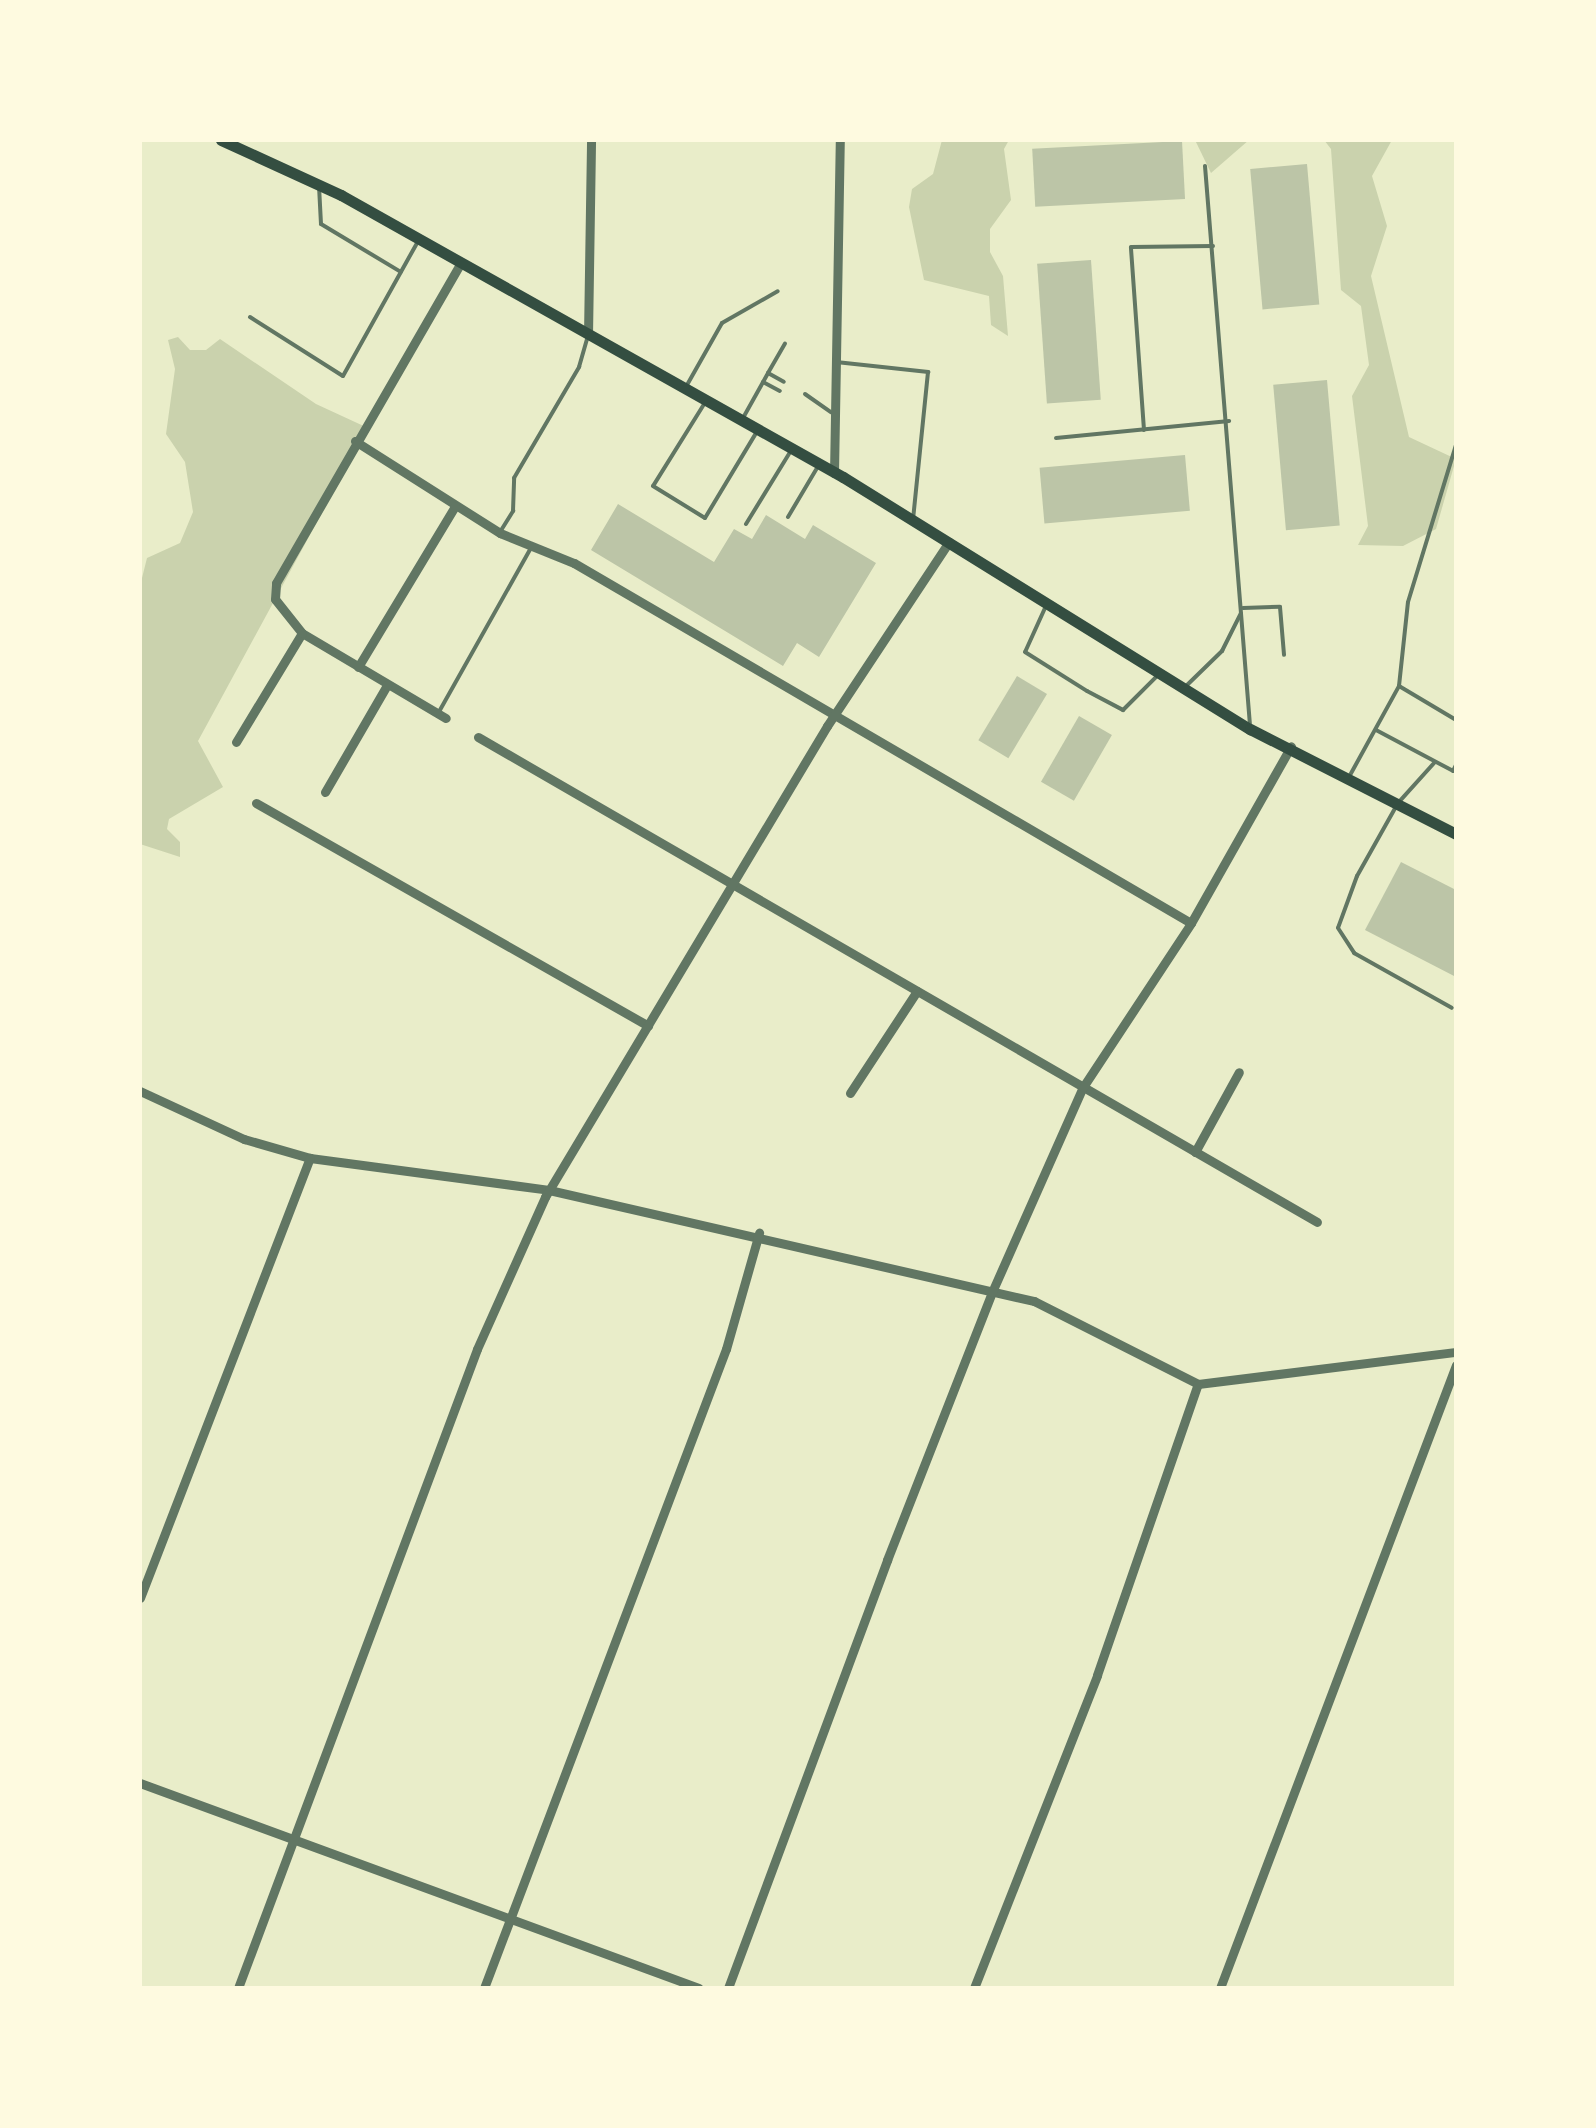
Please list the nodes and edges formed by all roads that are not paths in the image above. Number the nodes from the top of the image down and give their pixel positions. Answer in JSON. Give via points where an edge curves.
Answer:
{"nodes":[{"id":1,"x":220,"y":140,"type":"edge"},
{"id":2,"x":591,"y":140,"type":"edge"},
{"id":3,"x":840,"y":140,"type":"edge"},
{"id":4,"x":235,"y":143,"type":"edge"},
{"id":5,"x":1205,"y":166,"type":"dead end"},
{"id":6,"x":319,"y":185,"type":"junction"},
{"id":7,"x":419,"y":239,"type":"junction"},
{"id":8,"x":1213,"y":246,"type":"junction"},
{"id":9,"x":461,"y":262,"type":"junction"},
{"id":10,"x":400,"y":272,"type":"junction"},
{"id":11,"x":778,"y":291,"type":"dead end"},
{"id":12,"x":250,"y":317,"type":"dead end"},
{"id":13,"x":588,"y":334,"type":"junction"},
{"id":14,"x":785,"y":344,"type":"dead end"},
{"id":15,"x":836,"y":362,"type":"junction"},
{"id":16,"x":768,"y":374,"type":"junction"},
{"id":17,"x":763,"y":382,"type":"junction"},
{"id":18,"x":784,"y":382,"type":"dead end"},
{"id":19,"x":685,"y":389,"type":"junction"},
{"id":20,"x":780,"y":391,"type":"dead end"},
{"id":21,"x":706,"y":401,"type":"junction"},
{"id":22,"x":800,"y":402,"type":"dead end"},
{"id":23,"x":836,"y":414,"type":"junction"},
{"id":24,"x":742,"y":420,"type":"junction"},
{"id":25,"x":1229,"y":421,"type":"junction"},
{"id":26,"x":758,"y":430,"type":"junction"},
{"id":27,"x":1144,"y":430,"type":"junction"},
{"id":28,"x":1056,"y":438,"type":"dead end"},
{"id":29,"x":355,"y":441,"type":"junction"},
{"id":30,"x":1456,"y":446,"type":"edge"},
{"id":31,"x":792,"y":449,"type":"junction"},
{"id":32,"x":819,"y":464,"type":"junction"},
{"id":33,"x":834,"y":472,"type":"junction"},
{"id":34,"x":455,"y":506,"type":"junction"},
{"id":35,"x":788,"y":516,"type":"dead end"},
{"id":36,"x":913,"y":520,"type":"junction"},
{"id":37,"x":746,"y":524,"type":"dead end"},
{"id":38,"x":500,"y":533,"type":"junction"},
{"id":39,"x":949,"y":542,"type":"junction"},
{"id":40,"x":532,"y":547,"type":"junction"},
{"id":41,"x":1047,"y":604,"type":"junction"},
{"id":42,"x":1243,"y":608,"type":"junction"},
{"id":43,"x":302,"y":633,"type":"junction"},
{"id":44,"x":1284,"y":655,"type":"dead end"},
{"id":45,"x":358,"y":667,"type":"junction"},
{"id":46,"x":1158,"y":674,"type":"junction"},
{"id":47,"x":387,"y":685,"type":"junction"},
{"id":48,"x":1400,"y":686,"type":"junction"},
{"id":49,"x":1183,"y":688,"type":"junction"},
{"id":50,"x":442,"y":716,"type":"joint"},
{"id":51,"x":834,"y":716,"type":"junction"},
{"id":52,"x":1456,"y":720,"type":"edge"},
{"id":53,"x":1250,"y":729,"type":"junction"},
{"id":54,"x":1376,"y":730,"type":"junction"},
{"id":55,"x":478,"y":736,"type":"dead end"},
{"id":56,"x":236,"y":742,"type":"dead end"},
{"id":57,"x":1291,"y":746,"type":"junction"},
{"id":58,"x":1435,"y":762,"type":"junction"},
{"id":59,"x":1456,"y":765,"type":"edge"},
{"id":60,"x":1349,"y":777,"type":"junction"},
{"id":61,"x":324,"y":792,"type":"dead end"},
{"id":62,"x":256,"y":803,"type":"dead end"},
{"id":63,"x":1398,"y":803,"type":"junction"},
{"id":64,"x":1456,"y":834,"type":"edge"},
{"id":65,"x":733,"y":884,"type":"junction"},
{"id":66,"x":1191,"y":923,"type":"junction"},
{"id":67,"x":918,"y":991,"type":"junction"},
{"id":68,"x":1452,"y":1008,"type":"dead end"},
{"id":69,"x":648,"y":1026,"type":"junction"},
{"id":70,"x":1239,"y":1072,"type":"dead end"},
{"id":71,"x":1083,"y":1087,"type":"junction"},
{"id":72,"x":140,"y":1091,"type":"edge"},
{"id":73,"x":850,"y":1093,"type":"dead end"},
{"id":74,"x":1195,"y":1152,"type":"junction"},
{"id":75,"x":310,"y":1158,"type":"junction"},
{"id":76,"x":550,"y":1190,"type":"junction"},
{"id":77,"x":1317,"y":1222,"type":"dead end"},
{"id":78,"x":760,"y":1233,"type":"junction"},
{"id":79,"x":992,"y":1292,"type":"junction"},
{"id":80,"x":1456,"y":1352,"type":"edge"},
{"id":81,"x":1456,"y":1366,"type":"edge"},
{"id":82,"x":1198,"y":1384,"type":"junction"},
{"id":83,"x":140,"y":1598,"type":"edge"},
{"id":84,"x":140,"y":1783,"type":"edge"},
{"id":85,"x":292,"y":1842,"type":"junction"},
{"id":86,"x":510,"y":1918,"type":"junction"},
{"id":87,"x":238,"y":1988,"type":"edge"},
{"id":88,"x":484,"y":1988,"type":"edge"},
{"id":89,"x":699,"y":1988,"type":"edge"},
{"id":90,"x":728,"y":1988,"type":"edge"},
{"id":91,"x":974,"y":1988,"type":"edge"},
{"id":92,"x":1220,"y":1988,"type":"edge"}],
"edges":[{"from":1,"to":4,"type":"main road"},
{"from":2,"to":13,"type":"street"},
{"from":3,"to":15,"type":"street"},
{"from":4,"to":6,"type":"main road"},
{"from":5,"to":8,"type":"lane"},
{"from":6,"to":7,"type":"main road"},
{"from":6,"to":10,"type":"lane","via":[[321,224]]},
{"from":7,"to":9,"type":"main road"},
{"from":7,"to":10,"type":"lane"},
{"from":8,"to":25,"type":"lane"},
{"from":8,"to":27,"type":"lane","via":[[1130,247]]},
{"from":9,"to":13,"type":"main road"},
{"from":9,"to":29,"type":"street"},
{"from":10,"to":12,"type":"lane","via":[[343,376]]},
{"from":11,"to":19,"type":"lane","via":[[722,323]]},
{"from":13,"to":19,"type":"main road"},
{"from":13,"to":38,"type":"lane","via":[[579,367],[514,478],[514,510]]},
{"from":14,"to":16,"type":"lane"},
{"from":15,"to":23,"type":"street"},
{"from":15,"to":36,"type":"lane","via":[[928,372]]},
{"from":16,"to":17,"type":"lane"},
{"from":16,"to":18,"type":"lane"},
{"from":17,"to":20,"type":"lane"},
{"from":17,"to":24,"type":"lane"},
{"from":19,"to":21,"type":"main road"},
{"from":21,"to":24,"type":"main road"},
{"from":21,"to":26,"type":"lane","via":[[654,486],[705,518]]},
{"from":22,"to":23,"type":"lane","via":[[806,397]]},
{"from":23,"to":33,"type":"street"},
{"from":24,"to":26,"type":"main road"},
{"from":25,"to":27,"type":"lane"},
{"from":25,"to":42,"type":"lane"},
{"from":26,"to":31,"type":"main road"},
{"from":27,"to":28,"type":"lane"},
{"from":29,"to":34,"type":"street"},
{"from":29,"to":43,"type":"street","via":[[276,583],[274,599]]},
{"from":30,"to":48,"type":"lane","via":[[1408,602]]},
{"from":31,"to":32,"type":"main road"},
{"from":31,"to":37,"type":"lane"},
{"from":32,"to":33,"type":"main road"},
{"from":32,"to":35,"type":"lane"},
{"from":33,"to":36,"type":"main road"},
{"from":34,"to":38,"type":"street"},
{"from":34,"to":45,"type":"street"},
{"from":36,"to":39,"type":"main road"},
{"from":38,"to":40,"type":"street"},
{"from":39,"to":41,"type":"main road"},
{"from":39,"to":51,"type":"street"},
{"from":40,"to":50,"type":"lane"},
{"from":40,"to":51,"type":"street","via":[[574,563]]},
{"from":41,"to":46,"type":"main road"},
{"from":41,"to":46,"type":"lane","via":[[1025,652],[1123,710]]},
{"from":42,"to":44,"type":"lane","via":[[1280,607]]},
{"from":42,"to":49,"type":"lane","via":[[1222,651]]},
{"from":42,"to":53,"type":"lane"},
{"from":43,"to":45,"type":"street"},
{"from":43,"to":56,"type":"street"},
{"from":45,"to":47,"type":"street"},
{"from":46,"to":49,"type":"main road"},
{"from":47,"to":50,"type":"street"},
{"from":47,"to":61,"type":"street"},
{"from":48,"to":52,"type":"lane"},
{"from":48,"to":54,"type":"lane"},
{"from":49,"to":53,"type":"main road"},
{"from":51,"to":65,"type":"street"},
{"from":51,"to":66,"type":"street"},
{"from":53,"to":57,"type":"main road"},
{"from":54,"to":58,"type":"lane"},
{"from":54,"to":60,"type":"lane"},
{"from":55,"to":65,"type":"street"},
{"from":57,"to":60,"type":"main road"},
{"from":57,"to":66,"type":"street"},
{"from":58,"to":59,"type":"lane","via":[[1453,770]]},
{"from":58,"to":63,"type":"lane"},
{"from":60,"to":63,"type":"main road"},
{"from":62,"to":69,"type":"street"},
{"from":63,"to":64,"type":"main road"},
{"from":63,"to":68,"type":"lane","via":[[1343,906],[1341,940]]},
{"from":65,"to":67,"type":"street"},
{"from":65,"to":69,"type":"street"},
{"from":66,"to":71,"type":"street"},
{"from":67,"to":71,"type":"street"},
{"from":67,"to":73,"type":"street"},
{"from":69,"to":76,"type":"street"},
{"from":70,"to":74,"type":"street"},
{"from":71,"to":74,"type":"street"},
{"from":71,"to":79,"type":"street"},
{"from":72,"to":75,"type":"street","via":[[244,1139]]},
{"from":74,"to":77,"type":"street"},
{"from":75,"to":76,"type":"street"},
{"from":75,"to":83,"type":"street"},
{"from":76,"to":78,"type":"street"},
{"from":76,"to":85,"type":"street","via":[[477,1349]]},
{"from":78,"to":79,"type":"street"},
{"from":78,"to":86,"type":"street","via":[[726,1349]]},
{"from":79,"to":82,"type":"street","via":[[1068,1314]]},
{"from":79,"to":90,"type":"street"},
{"from":80,"to":82,"type":"street"},
{"from":81,"to":92,"type":"street"},
{"from":82,"to":91,"type":"street","via":[[1097,1675]]},
{"from":84,"to":85,"type":"street"},
{"from":85,"to":86,"type":"street"},
{"from":85,"to":87,"type":"street"},
{"from":86,"to":88,"type":"street"},
{"from":86,"to":89,"type":"street"}]}
